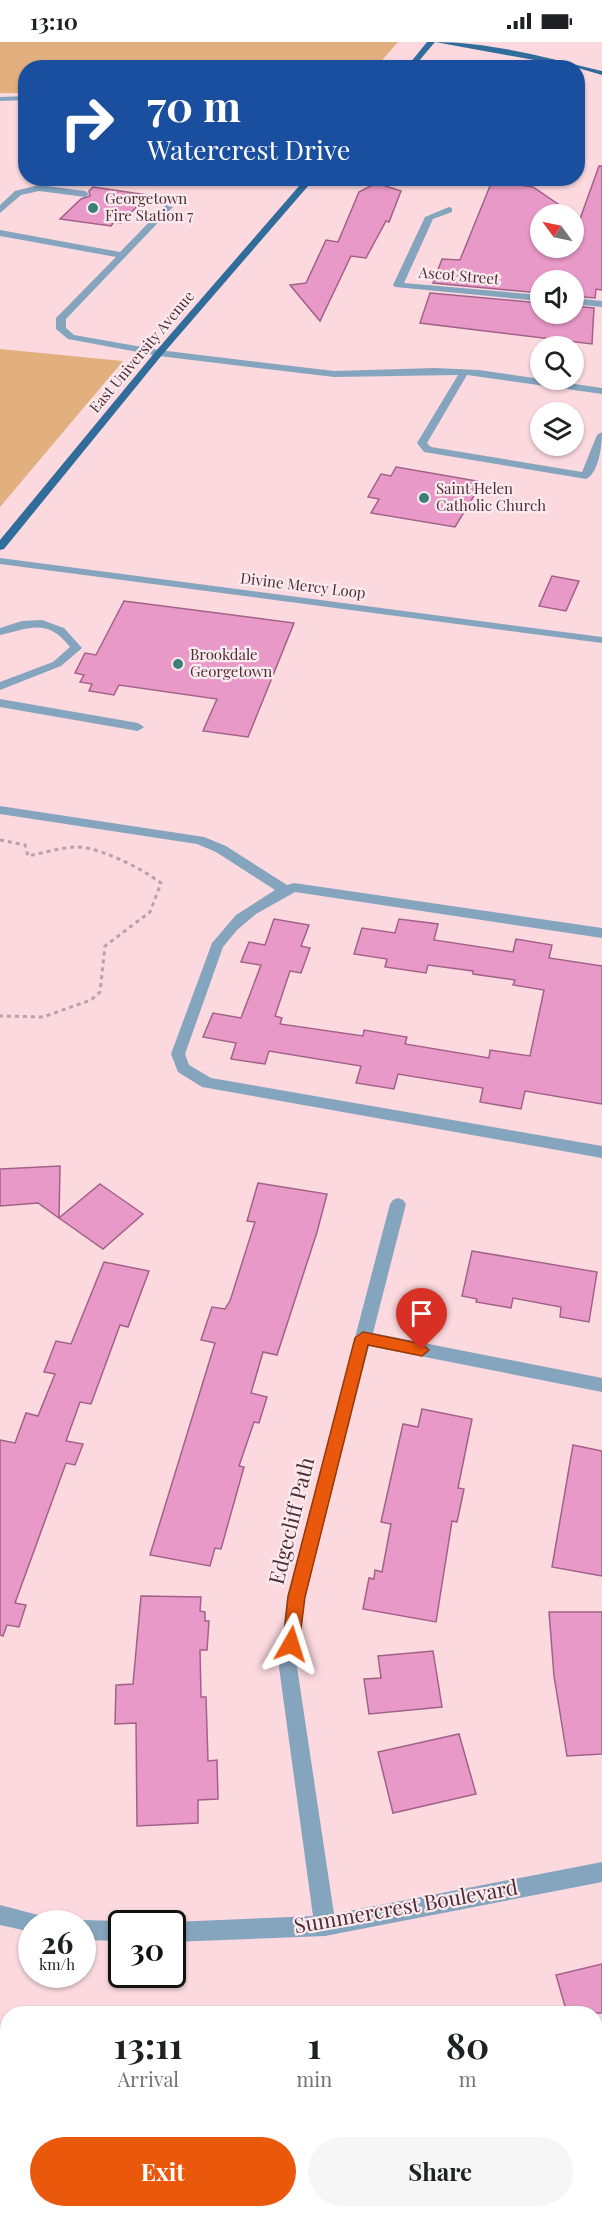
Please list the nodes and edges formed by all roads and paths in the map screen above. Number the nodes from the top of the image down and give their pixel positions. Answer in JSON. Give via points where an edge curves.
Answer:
{"nodes":[{"id":1,"x":431,"y":42,"type":"edge"},
{"id":2,"x":439,"y":42,"type":"edge"},
{"id":3,"x":416,"y":60,"type":"edge"},
{"id":4,"x":547,"y":60,"type":"edge"},
{"id":5,"x":585,"y":69,"type":"edge"},
{"id":6,"x":602,"y":73,"type":"edge"},
{"id":7,"x":18,"y":98,"type":"edge"},
{"id":8,"x":0,"y":99,"type":"edge"},
{"id":9,"x":304,"y":186,"type":"edge"},
{"id":10,"x":85,"y":194,"type":"dead end"},
{"id":11,"x":169,"y":207,"type":"dead end"},
{"id":12,"x":0,"y":210,"type":"edge"},
{"id":13,"x":449,"y":210,"type":"dead end"},
{"id":14,"x":0,"y":233,"type":"edge"},
{"id":15,"x":120,"y":255,"type":"junction"},
{"id":16,"x":530,"y":297,"type":"edge"},
{"id":17,"x":584,"y":303,"type":"edge"},
{"id":18,"x":602,"y":304,"type":"edge"},
{"id":19,"x":159,"y":353,"type":"junction"},
{"id":20,"x":464,"y":373,"type":"junction"},
{"id":21,"x":602,"y":391,"type":"edge"},
{"id":22,"x":602,"y":435,"type":"edge"},
{"id":23,"x":0,"y":548,"type":"edge"},
{"id":24,"x":0,"y":561,"type":"edge"},
{"id":25,"x":0,"y":632,"type":"edge"},
{"id":26,"x":602,"y":640,"type":"edge"},
{"id":27,"x":0,"y":686,"type":"edge"},
{"id":28,"x":0,"y":703,"type":"edge"},
{"id":29,"x":138,"y":727,"type":"dead end"},
{"id":30,"x":0,"y":810,"type":"edge"},
{"id":31,"x":0,"y":840,"type":"edge"},
{"id":32,"x":285,"y":890,"type":"junction"},
{"id":33,"x":602,"y":933,"type":"edge"},
{"id":34,"x":0,"y":1016,"type":"edge"},
{"id":35,"x":602,"y":1152,"type":"edge"},
{"id":36,"x":398,"y":1204,"type":"dead end"},
{"id":37,"x":363,"y":1338,"type":"junction"},
{"id":38,"x":602,"y":1385,"type":"edge"},
{"id":39,"x":602,"y":1872,"type":"edge"},
{"id":40,"x":0,"y":1915,"type":"edge"},
{"id":41,"x":18,"y":1919,"type":"edge"},
{"id":42,"x":325,"y":1926,"type":"junction"},
{"id":43,"x":186,"y":1931,"type":"edge"}],
"edges":[{"from":1,"to":3,"type":"main road"},
{"from":2,"to":4,"type":"main road"},
{"from":5,"to":6,"type":"main road"},
{"from":7,"to":8,"type":"street"},
{"from":9,"to":19,"type":"main road","name":"East University Avenue"},
{"from":10,"to":12,"type":"street","via":[[39,188],[18,193]]},
{"from":11,"to":15,"type":"street"},
{"from":13,"to":16,"type":"street","name":"Ascot Street","via":[[429,217],[398,285]]},
{"from":14,"to":15,"type":"street"},
{"from":15,"to":19,"type":"street","via":[[61,318],[61,329],[71,337]]},
{"from":17,"to":18,"type":"street"},
{"from":19,"to":20,"type":"street","via":[[334,374]]},
{"from":19,"to":23,"type":"main road","name":"East University Avenue"},
{"from":20,"to":21,"type":"street"},
{"from":20,"to":22,"type":"street","via":[[422,443],[428,450],[586,476]]},
{"from":24,"to":26,"type":"street","name":"Divine Mercy Loop"},
{"from":25,"to":27,"type":"street","via":[[24,622],[50,625],[68,634],[76,648],[57,664]]},
{"from":28,"to":29,"type":"street"},
{"from":30,"to":32,"type":"street","via":[[199,840],[221,849]]},
{"from":31,"to":34,"type":"path","via":[[25,845],[28,856],[74,847],[90,848],[150,874],[161,883],[150,912],[105,946],[100,992],[91,1000],[43,1017]]},
{"from":32,"to":33,"type":"street","via":[[294,887]]},
{"from":32,"to":35,"type":"street","via":[[227,929],[217,946],[178,1054],[183,1068],[207,1083]]},
{"from":36,"to":37,"type":"street","name":"Edgecliff Path"},
{"from":37,"to":38,"type":"street"},
{"from":37,"to":42,"type":"street","name":"Edgecliff Path","via":[[296,1597],[288,1667]]},
{"from":39,"to":42,"type":"street","name":"Summercrest Boulevard"},
{"from":40,"to":41,"type":"street"},
{"from":42,"to":43,"type":"street","name":"Summercrest Boulevard"}]}
